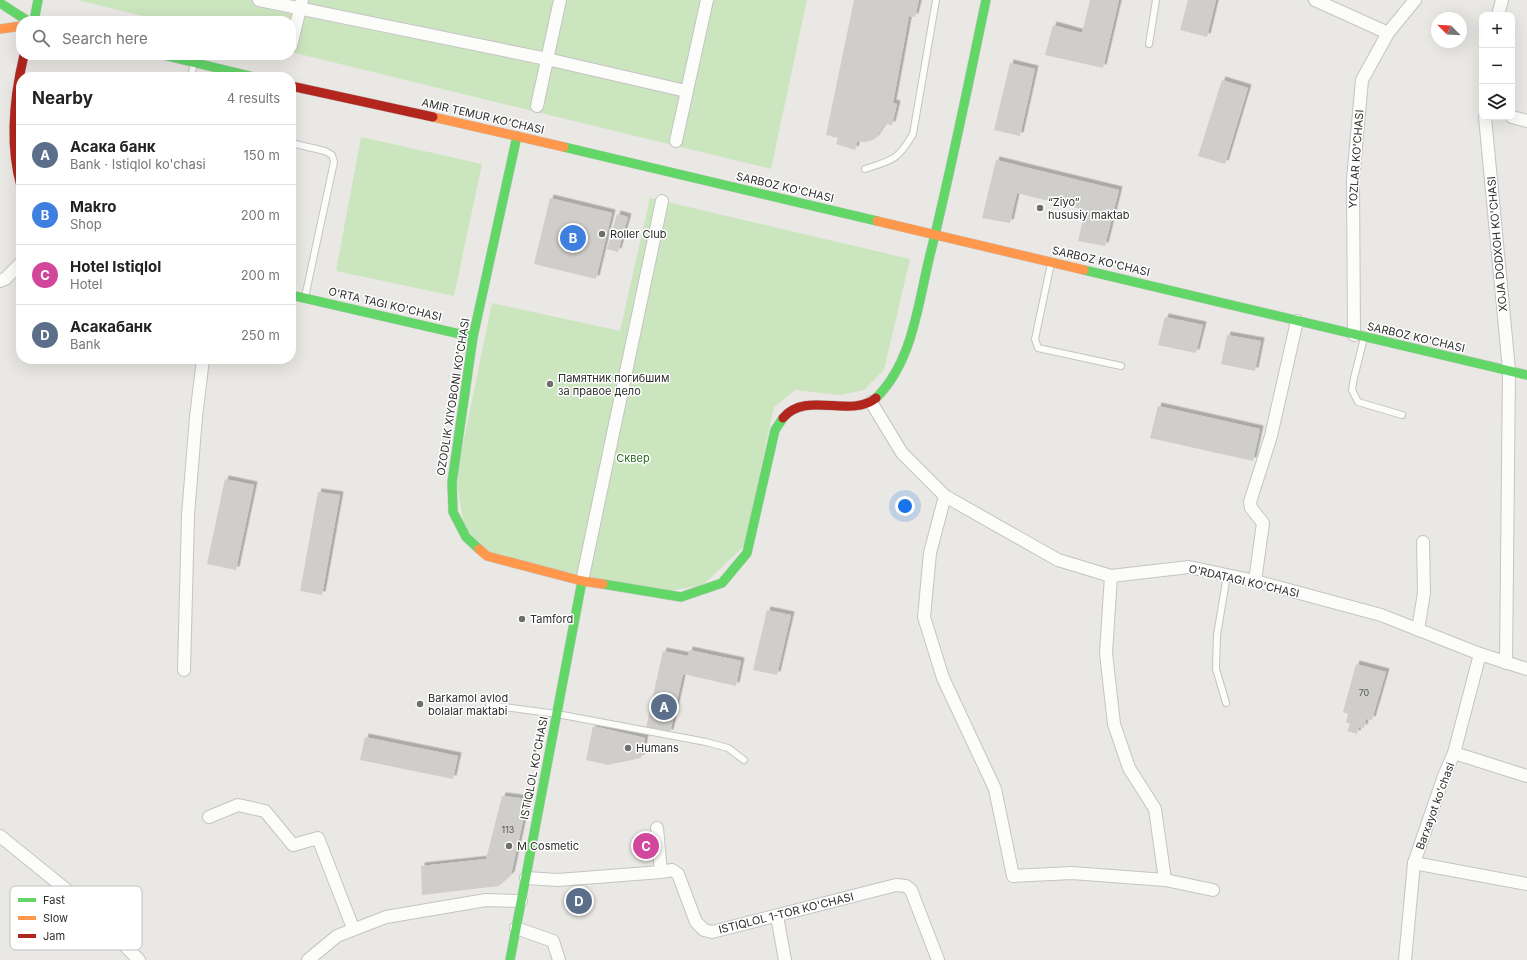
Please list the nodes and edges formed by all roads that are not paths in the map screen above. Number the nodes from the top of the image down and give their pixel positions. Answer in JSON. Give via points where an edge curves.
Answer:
{"nodes":[{"id":1,"x":38,"y":0,"type":"edge"},
{"id":2,"x":259,"y":0,"type":"edge"},
{"id":3,"x":560,"y":0,"type":"edge"},
{"id":4,"x":707,"y":0,"type":"edge"},
{"id":5,"x":936,"y":0,"type":"edge"},
{"id":6,"x":986,"y":0,"type":"edge"},
{"id":7,"x":1156,"y":0,"type":"edge"},
{"id":8,"x":1315,"y":0,"type":"edge"},
{"id":9,"x":1415,"y":0,"type":"edge"},
{"id":10,"x":1502,"y":0,"type":"edge"},
{"id":11,"x":0,"y":3,"type":"edge"},
{"id":12,"x":301,"y":4,"type":"edge"},
{"id":13,"x":1499,"y":12,"type":"edge"},
{"id":14,"x":20,"y":16,"type":"edge"},
{"id":15,"x":35,"y":16,"type":"edge"},
{"id":16,"x":296,"y":25,"type":"edge"},
{"id":17,"x":16,"y":27,"type":"edge"},
{"id":18,"x":0,"y":29,"type":"edge"},
{"id":19,"x":1388,"y":33,"type":"junction"},
{"id":20,"x":1149,"y":44,"type":"dead end"},
{"id":21,"x":547,"y":59,"type":"junction"},
{"id":22,"x":23,"y":60,"type":"edge"},
{"id":23,"x":185,"y":60,"type":"edge"},
{"id":24,"x":194,"y":62,"type":"junction"},
{"id":25,"x":19,"y":72,"type":"edge"},
{"id":26,"x":193,"y":72,"type":"edge"},
{"id":27,"x":234,"y":72,"type":"edge"},
{"id":28,"x":296,"y":87,"type":"edge"},
{"id":29,"x":686,"y":91,"type":"junction"},
{"id":30,"x":537,"y":106,"type":"dead end"},
{"id":31,"x":1515,"y":118,"type":"edge"},
{"id":32,"x":16,"y":120,"type":"edge"},
{"id":33,"x":1485,"y":120,"type":"edge"},
{"id":34,"x":1527,"y":121,"type":"edge"},
{"id":35,"x":516,"y":136,"type":"junction"},
{"id":36,"x":676,"y":140,"type":"dead end"},
{"id":37,"x":296,"y":144,"type":"edge"},
{"id":38,"x":16,"y":168,"type":"edge"},
{"id":39,"x":865,"y":169,"type":"dead end"},
{"id":40,"x":669,"y":172,"type":"joint"},
{"id":41,"x":662,"y":201,"type":"dead end"},
{"id":42,"x":935,"y":234,"type":"junction"},
{"id":43,"x":1052,"y":262,"type":"junction"},
{"id":44,"x":16,"y":268,"type":"edge"},
{"id":45,"x":0,"y":281,"type":"edge"},
{"id":46,"x":296,"y":296,"type":"edge"},
{"id":47,"x":305,"y":298,"type":"junction"},
{"id":48,"x":1297,"y":321,"type":"junction"},
{"id":49,"x":1359,"y":336,"type":"junction"},
{"id":50,"x":473,"y":337,"type":"junction"},
{"id":51,"x":202,"y":364,"type":"edge"},
{"id":52,"x":1121,"y":366,"type":"dead end"},
{"id":53,"x":1509,"y":370,"type":"junction"},
{"id":54,"x":1527,"y":375,"type":"edge"},
{"id":55,"x":871,"y":402,"type":"junction"},
{"id":56,"x":1402,"y":415,"type":"dead end"},
{"id":57,"x":946,"y":496,"type":"junction"},
{"id":58,"x":1423,"y":542,"type":"dead end"},
{"id":59,"x":1112,"y":576,"type":"junction"},
{"id":60,"x":1227,"y":576,"type":"junction"},
{"id":61,"x":582,"y":581,"type":"junction"},
{"id":62,"x":1255,"y":582,"type":"junction"},
{"id":63,"x":1418,"y":630,"type":"junction"},
{"id":64,"x":1480,"y":654,"type":"junction"},
{"id":65,"x":1506,"y":663,"type":"junction"},
{"id":66,"x":1527,"y":669,"type":"edge"},
{"id":67,"x":184,"y":670,"type":"dead end"},
{"id":68,"x":1226,"y":703,"type":"dead end"},
{"id":69,"x":489,"y":705,"type":"dead end"},
{"id":70,"x":557,"y":714,"type":"junction"},
{"id":71,"x":1454,"y":753,"type":"junction"},
{"id":72,"x":744,"y":760,"type":"dead end"},
{"id":73,"x":1527,"y":776,"type":"edge"},
{"id":74,"x":209,"y":817,"type":"dead end"},
{"id":75,"x":657,"y":828,"type":"dead end"},
{"id":76,"x":0,"y":836,"type":"edge"},
{"id":77,"x":1414,"y":863,"type":"junction"},
{"id":78,"x":661,"y":872,"type":"junction"},
{"id":79,"x":526,"y":878,"type":"junction"},
{"id":80,"x":1165,"y":880,"type":"junction"},
{"id":81,"x":1527,"y":884,"type":"edge"},
{"id":82,"x":62,"y":886,"type":"edge"},
{"id":83,"x":1213,"y":890,"type":"dead end"},
{"id":84,"x":521,"y":901,"type":"junction"},
{"id":85,"x":777,"y":916,"type":"junction"},
{"id":86,"x":354,"y":928,"type":"junction"},
{"id":87,"x":516,"y":928,"type":"junction"},
{"id":88,"x":129,"y":950,"type":"edge"},
{"id":89,"x":139,"y":960,"type":"edge"},
{"id":90,"x":308,"y":960,"type":"edge"},
{"id":91,"x":510,"y":960,"type":"edge"},
{"id":92,"x":559,"y":960,"type":"edge"},
{"id":93,"x":785,"y":960,"type":"edge"},
{"id":94,"x":938,"y":960,"type":"edge"},
{"id":95,"x":1405,"y":960,"type":"edge"}],
"edges":[{"from":1,"to":15,"type":"main road"},
{"from":2,"to":12,"type":"street"},
{"from":3,"to":21,"type":"street"},
{"from":4,"to":29,"type":"street"},
{"from":5,"to":39,"type":"lane","via":[[913,134],[903,151],[893,160]]},
{"from":6,"to":42,"type":"main road","name":"OZODLIK XIYOBONI KO'CHASI"},
{"from":7,"to":20,"type":"lane"},
{"from":8,"to":19,"type":"street"},
{"from":9,"to":19,"type":"street","name":"YOZLAR KO'CHASI"},
{"from":10,"to":13,"type":"street"},
{"from":11,"to":14,"type":"main road"},
{"from":12,"to":16,"type":"street"},
{"from":12,"to":21,"type":"street"},
{"from":17,"to":18,"type":"main road"},
{"from":19,"to":49,"type":"street","name":"YOZLAR KO'CHASI","via":[[1362,80],[1353,179]]},
{"from":21,"to":29,"type":"street"},
{"from":21,"to":30,"type":"street"},
{"from":22,"to":25,"type":"main road"},
{"from":23,"to":24,"type":"main road"},
{"from":24,"to":26,"type":"lane"},
{"from":24,"to":27,"type":"main road"},
{"from":28,"to":35,"type":"main road","name":"AMIR TEMUR KO'CHASI"},
{"from":29,"to":36,"type":"street"},
{"from":31,"to":34,"type":"street"},
{"from":32,"to":38,"type":"main road"},
{"from":33,"to":53,"type":"street","name":"XOJA DODXOH KO'CHASI"},
{"from":35,"to":40,"type":"main road","name":"AMIR TEMUR KO'CHASI"},
{"from":35,"to":50,"type":"main road","name":"OZODLIK XIYOBONI KO'CHASI"},
{"from":37,"to":47,"type":"lane","via":[[332,154],[334,162]]},
{"from":40,"to":42,"type":"main road","name":"SARBOZ KO'CHASI"},
{"from":41,"to":61,"type":"street"},
{"from":42,"to":43,"type":"main road","name":"SARBOZ KO'CHASI"},
{"from":42,"to":55,"type":"main road","name":"OZODLIK XIYOBONI KO'CHASI","via":[[900,366],[885,390]]},
{"from":43,"to":48,"type":"main road","name":"SARBOZ KO'CHASI"},
{"from":43,"to":52,"type":"lane","via":[[1035,339],[1038,348]]},
{"from":44,"to":45,"type":"street"},
{"from":46,"to":47,"type":"main road","name":"O'RTA TAGI KO'CHASI"},
{"from":47,"to":50,"type":"main road","name":"O'RTA TAGI KO'CHASI"},
{"from":48,"to":49,"type":"main road","name":"SARBOZ KO'CHASI"},
{"from":48,"to":62,"type":"street","via":[[1271,436],[1250,502],[1263,523]]},
{"from":49,"to":53,"type":"main road","name":"SARBOZ KO'CHASI"},
{"from":49,"to":56,"type":"lane","via":[[1352,390],[1358,402]]},
{"from":50,"to":61,"type":"main road","name":"OZODLIK XIYOBONI KO'CHASI","via":[[452,482],[453,512],[466,538],[487,556]]},
{"from":51,"to":67,"type":"street","via":[[188,515]]},
{"from":53,"to":54,"type":"main road","name":"SARBOZ KO'CHASI"},
{"from":53,"to":65,"type":"street","name":"XOJA DODXOH KO'CHASI"},
{"from":55,"to":57,"type":"street","name":"O'RDATAGI KO'CHASI","via":[[902,452]]},
{"from":55,"to":61,"type":"main road","name":"OZODLIK XIYOBONI KO'CHASI","via":[[854,408],[806,405],[787,414],[775,430],[747,553],[722,582],[681,598]]},
{"from":57,"to":59,"type":"street","name":"O'RDATAGI KO'CHASI","via":[[1058,560]]},
{"from":57,"to":80,"type":"street","via":[[930,553],[924,617],[943,678],[995,789],[1013,876],[1072,873]]},
{"from":58,"to":63,"type":"street","via":[[1424,593]]},
{"from":59,"to":60,"type":"street","name":"O'RDATAGI KO'CHASI","via":[[1189,567]]},
{"from":59,"to":80,"type":"street","via":[[1106,653],[1114,724],[1129,768],[1155,809]]},
{"from":60,"to":62,"type":"street","name":"O'RDATAGI KO'CHASI"},
{"from":60,"to":68,"type":"lane","via":[[1217,635],[1216,669]]},
{"from":61,"to":70,"type":"main road","name":"ISTIQLOL KO'CHASI"},
{"from":62,"to":63,"type":"street","name":"O'RDATAGI KO'CHASI","via":[[1381,615]]},
{"from":63,"to":64,"type":"street","name":"O'RDATAGI KO'CHASI"},
{"from":64,"to":65,"type":"street","name":"O'RDATAGI KO'CHASI"},
{"from":64,"to":71,"type":"street","name":"Barxayot koʻchasi"},
{"from":65,"to":66,"type":"street","name":"O'RDATAGI KO'CHASI"},
{"from":69,"to":70,"type":"lane"},
{"from":70,"to":72,"type":"lane","via":[[728,748]]},
{"from":70,"to":79,"type":"main road","name":"ISTIQLOL KO'CHASI"},
{"from":71,"to":73,"type":"street"},
{"from":71,"to":77,"type":"street","name":"Barxayot koʻchasi"},
{"from":74,"to":86,"type":"street","via":[[238,805],[265,811],[293,845],[318,838]]},
{"from":75,"to":78,"type":"street"},
{"from":76,"to":82,"type":"street"},
{"from":77,"to":81,"type":"street"},
{"from":77,"to":95,"type":"street","name":"Barxayot koʻchasi"},
{"from":78,"to":79,"type":"street","name":"ISTIQLOL 1-TOR KO'CHASI","via":[[558,880]]},
{"from":78,"to":85,"type":"street","name":"ISTIQLOL 1-TOR KO'CHASI","via":[[672,870],[678,874],[696,922],[704,930],[722,931]]},
{"from":79,"to":84,"type":"main road","name":"ISTIQLOL KO'CHASI"},
{"from":80,"to":83,"type":"street"},
{"from":84,"to":86,"type":"street","via":[[486,900],[386,917]]},
{"from":84,"to":87,"type":"main road","name":"ISTIQLOL KO'CHASI"},
{"from":85,"to":93,"type":"street"},
{"from":85,"to":94,"type":"street","name":"ISTIQLOL 1-TOR KO'CHASI","via":[[896,884],[906,886],[911,890]]},
{"from":86,"to":90,"type":"street","via":[[337,936]]},
{"from":87,"to":91,"type":"main road","name":"ISTIQLOL KO'CHASI"},
{"from":87,"to":92,"type":"street","via":[[553,941]]},
{"from":88,"to":89,"type":"street"}]}
